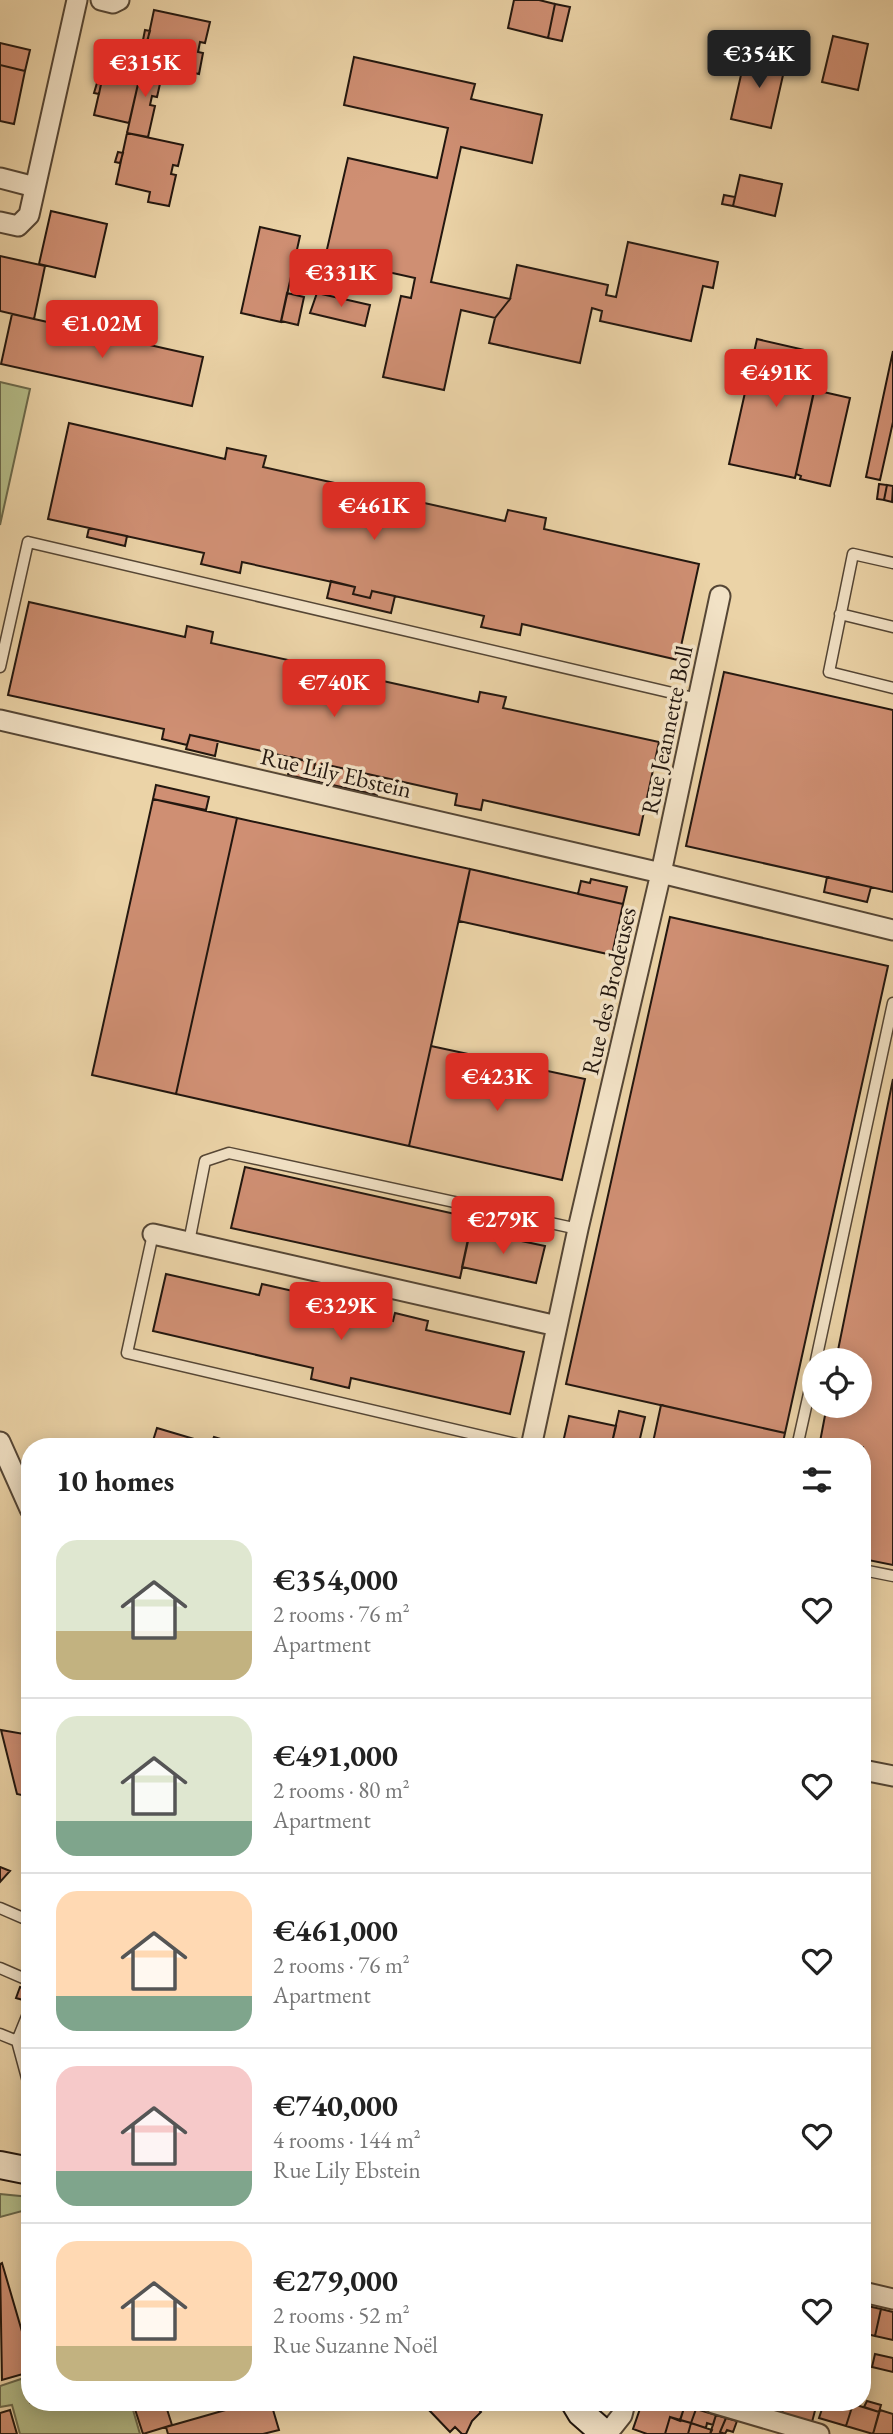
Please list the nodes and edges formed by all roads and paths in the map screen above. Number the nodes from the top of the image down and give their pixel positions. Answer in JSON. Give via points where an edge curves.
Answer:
{"nodes":[{"id":1,"x":77,"y":0,"type":"edge"},
{"id":2,"x":101,"y":0,"type":"edge"},
{"id":3,"x":120,"y":0,"type":"edge"},
{"id":4,"x":0,"y":178,"type":"edge"},
{"id":5,"x":35,"y":187,"type":"junction"},
{"id":6,"x":0,"y":222,"type":"edge"},
{"id":7,"x":893,"y":564,"type":"edge"},
{"id":8,"x":720,"y":596,"type":"dead end"},
{"id":9,"x":840,"y":614,"type":"junction"},
{"id":10,"x":893,"y":626,"type":"edge"},
{"id":11,"x":0,"y":667,"type":"edge"},
{"id":12,"x":893,"y":688,"type":"edge"},
{"id":13,"x":698,"y":699,"type":"junction"},
{"id":14,"x":0,"y":720,"type":"edge"},
{"id":15,"x":661,"y":873,"type":"junction"},
{"id":16,"x":893,"y":930,"type":"edge"},
{"id":17,"x":893,"y":1003,"type":"edge"},
{"id":18,"x":578,"y":1229,"type":"junction"},
{"id":19,"x":153,"y":1234,"type":"joint"},
{"id":20,"x":189,"y":1242,"type":"junction"},
{"id":21,"x":557,"y":1326,"type":"junction"},
{"id":22,"x":819,"y":1348,"type":"edge"},
{"id":23,"x":803,"y":1418,"type":"edge"},
{"id":24,"x":491,"y":1438,"type":"edge"},
{"id":25,"x":532,"y":1438,"type":"edge"},
{"id":26,"x":799,"y":1438,"type":"edge"},
{"id":27,"x":0,"y":1442,"type":"edge"},
{"id":28,"x":21,"y":1489,"type":"edge"},
{"id":29,"x":871,"y":1572,"type":"edge"},
{"id":30,"x":893,"y":1576,"type":"edge"},
{"id":31,"x":871,"y":1772,"type":"edge"},
{"id":32,"x":893,"y":1776,"type":"edge"},
{"id":33,"x":0,"y":1908,"type":"edge"},
{"id":34,"x":21,"y":1917,"type":"edge"},
{"id":35,"x":0,"y":1968,"type":"edge"},
{"id":36,"x":21,"y":1976,"type":"edge"},
{"id":37,"x":21,"y":2031,"type":"edge"},
{"id":38,"x":0,"y":2034,"type":"edge"},
{"id":39,"x":17,"y":2041,"type":"junction"},
{"id":40,"x":21,"y":2056,"type":"edge"},
{"id":41,"x":0,"y":2165,"type":"edge"},
{"id":42,"x":21,"y":2169,"type":"edge"},
{"id":43,"x":871,"y":2294,"type":"edge"},
{"id":44,"x":893,"y":2299,"type":"edge"},
{"id":45,"x":581,"y":2411,"type":"edge"},
{"id":46,"x":623,"y":2411,"type":"edge"},
{"id":47,"x":740,"y":2411,"type":"edge"},
{"id":48,"x":606,"y":2434,"type":"edge"},
{"id":49,"x":819,"y":2434,"type":"edge"}],
"edges":[{"from":1,"to":5,"type":"street"},
{"from":2,"to":3,"type":"street"},
{"from":4,"to":5,"type":"street"},
{"from":5,"to":6,"type":"street","via":[[29,215],[18,226]]},
{"from":7,"to":9,"type":"lane","via":[[853,554]]},
{"from":8,"to":13,"type":"street","name":"Rue Jeannette Boll"},
{"from":9,"to":10,"type":"lane"},
{"from":9,"to":12,"type":"lane","via":[[829,672]]},
{"from":11,"to":13,"type":"lane","via":[[28,542]]},
{"from":13,"to":15,"type":"street","name":"Rue Jeannette Boll"},
{"from":14,"to":15,"type":"street","name":"Rue Lily Ebstein"},
{"from":15,"to":16,"type":"street","name":"Rue Lily Ebstein"},
{"from":15,"to":18,"type":"street","name":"Rue des Brodeuses"},
{"from":17,"to":22,"type":"lane"},
{"from":18,"to":20,"type":"lane","via":[[229,1153],[205,1161]]},
{"from":18,"to":21,"type":"street","name":"Rue des Brodeuses"},
{"from":19,"to":20,"type":"street"},
{"from":19,"to":24,"type":"lane","via":[[127,1353]]},
{"from":20,"to":21,"type":"street"},
{"from":21,"to":25,"type":"street","name":"Rue des Brodeuses"},
{"from":23,"to":26,"type":"lane"},
{"from":27,"to":28,"type":"street"},
{"from":29,"to":30,"type":"lane"},
{"from":31,"to":32,"type":"street"},
{"from":33,"to":34,"type":"lane"},
{"from":35,"to":36,"type":"lane"},
{"from":37,"to":39,"type":"lane"},
{"from":38,"to":39,"type":"lane"},
{"from":39,"to":40,"type":"lane"},
{"from":41,"to":42,"type":"main road"},
{"from":43,"to":44,"type":"street"},
{"from":45,"to":48,"type":"main road"},
{"from":46,"to":48,"type":"street"},
{"from":47,"to":49,"type":"street"}]}
